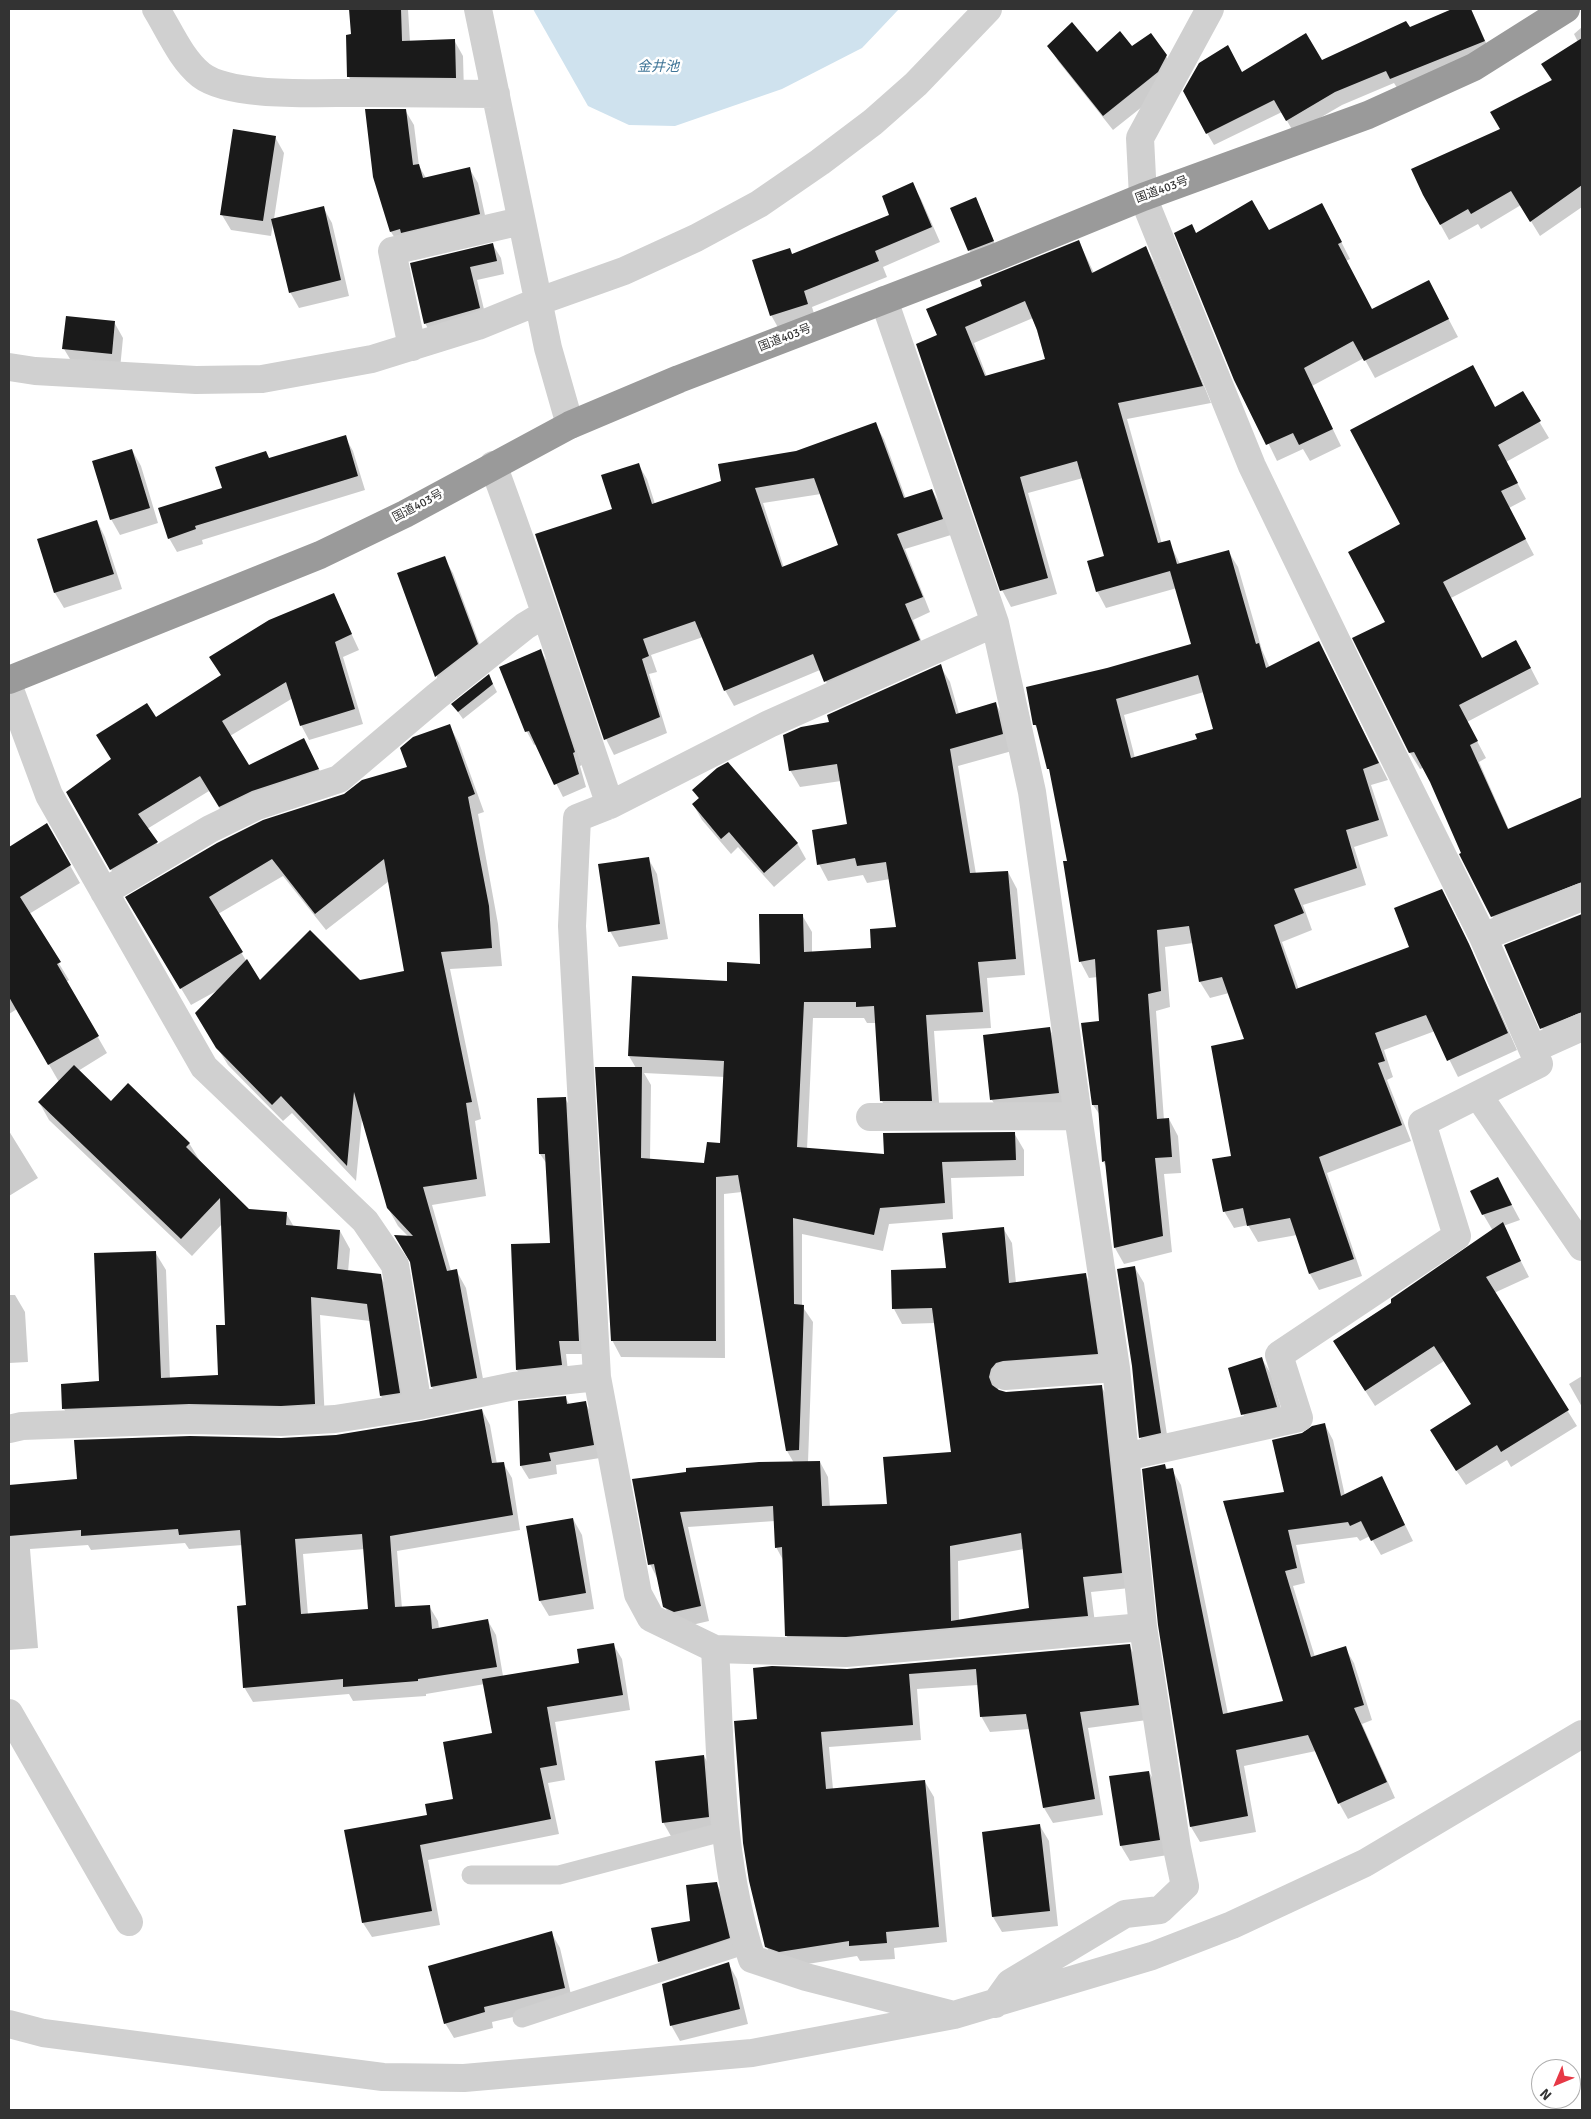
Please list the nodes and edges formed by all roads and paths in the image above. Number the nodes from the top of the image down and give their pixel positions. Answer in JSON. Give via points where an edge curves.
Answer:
{"nodes":[{"id":1,"x":156,"y":9,"type":"edge"},
{"id":2,"x":478,"y":9,"type":"edge"},
{"id":3,"x":988,"y":9,"type":"edge"},
{"id":4,"x":1210,"y":9,"type":"edge"},
{"id":5,"x":1566,"y":9,"type":"edge"},
{"id":6,"x":496,"y":94,"type":"junction"},
{"id":7,"x":1143,"y":197,"type":"junction"},
{"id":8,"x":521,"y":221,"type":"junction"},
{"id":9,"x":884,"y":300,"type":"junction"},
{"id":10,"x":538,"y":302,"type":"junction"},
{"id":11,"x":412,"y":347,"type":"junction"},
{"id":12,"x":9,"y":367,"type":"edge"},
{"id":13,"x":570,"y":425,"type":"junction"},
{"id":14,"x":493,"y":465,"type":"junction"},
{"id":15,"x":545,"y":614,"type":"junction"},
{"id":16,"x":995,"y":623,"type":"junction"},
{"id":17,"x":9,"y":680,"type":"edge"},
{"id":18,"x":9,"y":687,"type":"edge"},
{"id":19,"x":610,"y":805,"type":"junction"},
{"id":20,"x":104,"y":892,"type":"junction"},
{"id":21,"x":1582,"y":897,"type":"edge"},
{"id":22,"x":1483,"y":938,"type":"junction"},
{"id":23,"x":1582,"y":1027,"type":"edge"},
{"id":24,"x":1533,"y":1049,"type":"junction"},
{"id":25,"x":1478,"y":1095,"type":"junction"},
{"id":26,"x":1078,"y":1116,"type":"junction"},
{"id":27,"x":870,"y":1117,"type":"dead end"},
{"id":28,"x":1582,"y":1247,"type":"edge"},
{"id":29,"x":1116,"y":1368,"type":"junction"},
{"id":30,"x":1005,"y":1376,"type":"dead end"},
{"id":31,"x":597,"y":1377,"type":"junction"},
{"id":32,"x":418,"y":1406,"type":"junction"},
{"id":33,"x":9,"y":1429,"type":"edge"},
{"id":34,"x":1125,"y":1457,"type":"junction"},
{"id":35,"x":1143,"y":1627,"type":"junction"},
{"id":36,"x":715,"y":1649,"type":"junction"},
{"id":37,"x":9,"y":1713,"type":"edge"},
{"id":38,"x":1582,"y":1734,"type":"edge"},
{"id":39,"x":726,"y":1831,"type":"junction"},
{"id":40,"x":471,"y":1875,"type":"dead end"},
{"id":41,"x":129,"y":1922,"type":"dead end"},
{"id":42,"x":747,"y":1944,"type":"junction"},
{"id":43,"x":996,"y":2004,"type":"junction"},
{"id":44,"x":954,"y":2015,"type":"junction"},
{"id":45,"x":522,"y":2018,"type":"dead end"},
{"id":46,"x":9,"y":2024,"type":"edge"}],
"edges":[{"from":1,"to":6,"type":"street","via":[[188,62],[214,82],[243,89],[297,92]]},
{"from":2,"to":6,"type":"street"},
{"from":3,"to":10,"type":"street","via":[[916,84],[873,122],[759,204],[624,271]]},
{"from":4,"to":7,"type":"street","via":[[1140,138]]},
{"from":5,"to":7,"type":"highway","name":"国道403号","via":[[1474,67],[1368,116]]},
{"from":6,"to":8,"type":"street"},
{"from":7,"to":9,"type":"highway","name":"国道403号"},
{"from":7,"to":22,"type":"street","via":[[1252,466]]},
{"from":8,"to":10,"type":"street"},
{"from":8,"to":11,"type":"street","via":[[392,251]]},
{"from":9,"to":13,"type":"highway","name":"国道403号"},
{"from":9,"to":16,"type":"street"},
{"from":10,"to":11,"type":"street"},
{"from":10,"to":13,"type":"street"},
{"from":11,"to":12,"type":"street","via":[[372,359],[262,379],[196,380]]},
{"from":13,"to":14,"type":"highway","name":"国道403号"},
{"from":14,"to":15,"type":"street"},
{"from":14,"to":17,"type":"highway","name":"国道403号","via":[[406,514],[320,555]]},
{"from":15,"to":19,"type":"street"},
{"from":15,"to":20,"type":"street","via":[[525,626],[437,696],[339,779],[257,806],[210,829]]},
{"from":16,"to":19,"type":"street","via":[[769,724]]},
{"from":16,"to":26,"type":"street","via":[[1032,792]]},
{"from":18,"to":20,"type":"street","via":[[49,795]]},
{"from":19,"to":31,"type":"street","via":[[577,818],[572,926]]},
{"from":20,"to":32,"type":"street","via":[[204,1067],[365,1221],[396,1265]]},
{"from":21,"to":22,"type":"street"},
{"from":22,"to":24,"type":"street"},
{"from":23,"to":24,"type":"street"},
{"from":24,"to":25,"type":"street","via":[[1539,1064]]},
{"from":25,"to":28,"type":"street"},
{"from":25,"to":34,"type":"street","via":[[1422,1123],[1457,1236],[1279,1355],[1299,1418]]},
{"from":26,"to":27,"type":"street"},
{"from":26,"to":29,"type":"street"},
{"from":29,"to":30,"type":"street"},
{"from":29,"to":34,"type":"street"},
{"from":31,"to":32,"type":"street","via":[[514,1386]]},
{"from":31,"to":36,"type":"street","via":[[638,1594],[651,1618]]},
{"from":32,"to":33,"type":"street","via":[[335,1419],[281,1422],[190,1420]]},
{"from":34,"to":35,"type":"street"},
{"from":35,"to":36,"type":"street","via":[[846,1652]]},
{"from":35,"to":43,"type":"street","via":[[1185,1886],[1160,1910],[1125,1914],[1010,1983]]},
{"from":36,"to":39,"type":"street"},
{"from":37,"to":41,"type":"street"},
{"from":38,"to":43,"type":"street","via":[[1364,1863],[1232,1926],[1152,1956]]},
{"from":39,"to":40,"type":"lane","via":[[559,1874]]},
{"from":39,"to":42,"type":"street","via":[[738,1915]]},
{"from":42,"to":44,"type":"street","via":[[752,1959],[806,1977]]},
{"from":42,"to":45,"type":"lane"},
{"from":43,"to":44,"type":"street"},
{"from":44,"to":46,"type":"street","via":[[752,2054],[464,2078],[383,2078],[43,2033]]}]}
